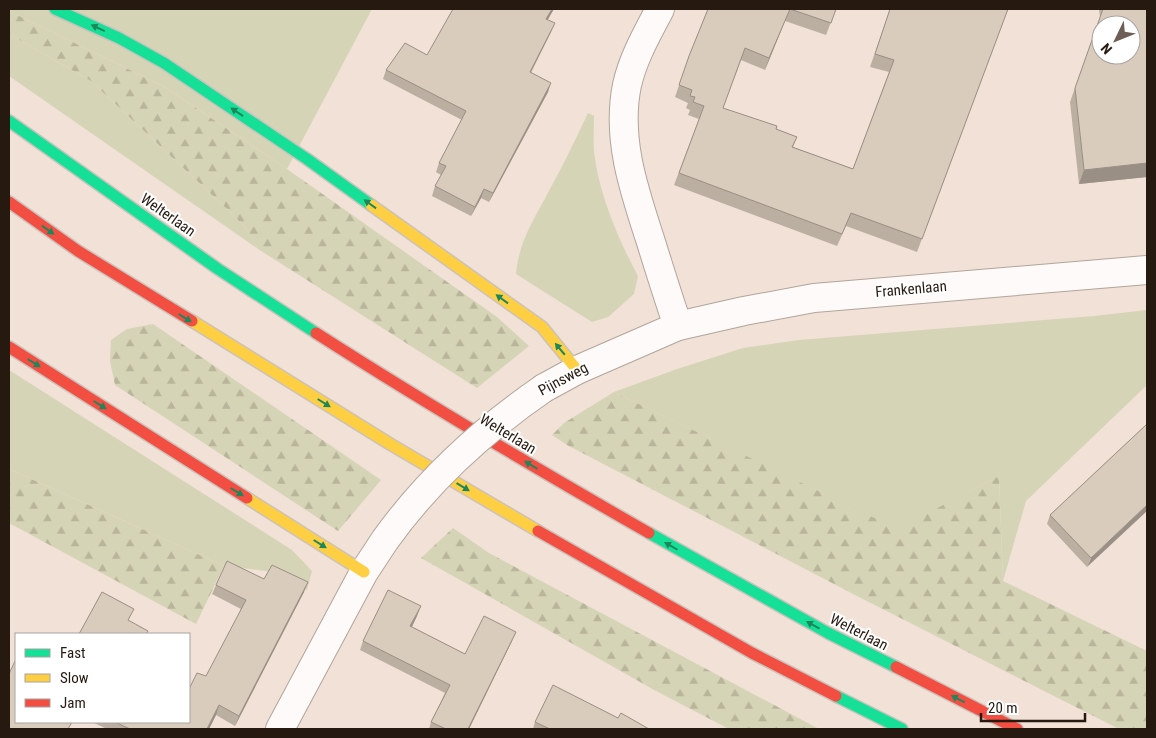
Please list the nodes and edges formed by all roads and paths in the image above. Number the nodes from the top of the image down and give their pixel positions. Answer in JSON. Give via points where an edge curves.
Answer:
{"nodes":[{"id":1,"x":55,"y":9,"type":"edge"},
{"id":2,"x":660,"y":9,"type":"edge"},
{"id":3,"x":9,"y":121,"type":"edge"},
{"id":4,"x":9,"y":202,"type":"edge"},
{"id":5,"x":1147,"y":270,"type":"edge"},
{"id":6,"x":678,"y":326,"type":"junction"},
{"id":7,"x":9,"y":347,"type":"edge"},
{"id":8,"x":577,"y":370,"type":"junction"},
{"id":9,"x":364,"y":572,"type":"junction"},
{"id":10,"x":280,"y":729,"type":"edge"},
{"id":11,"x":902,"y":729,"type":"edge"},
{"id":12,"x":1017,"y":729,"type":"edge"}],
"edges":[{"from":8,"to":1,"type":"main road","one_way":true,"via":[[542,328],[307,159],[164,62]]},
{"from":2,"to":6,"type":"street","via":[[635,57],[627,86],[626,150],[632,183]]},
{"from":12,"to":3,"type":"main road","name":"Welterlaan","one_way":true,"via":[[828,633],[549,476],[366,365],[218,269]]},
{"from":4,"to":11,"type":"main road","one_way":true,"via":[[86,257],[503,511],[752,653]]},
{"from":5,"to":6,"type":"street","name":"Frankenlaan","via":[[814,298]]},
{"from":6,"to":8,"type":"street","name":"Pijnsweg"},
{"from":7,"to":9,"type":"main road","one_way":true},
{"from":8,"to":9,"type":"street","name":"Pijnsweg","bridge":true,"via":[[516,407],[456,458],[416,499]]},
{"from":9,"to":10,"type":"street","name":"Pijnsweg"}]}
